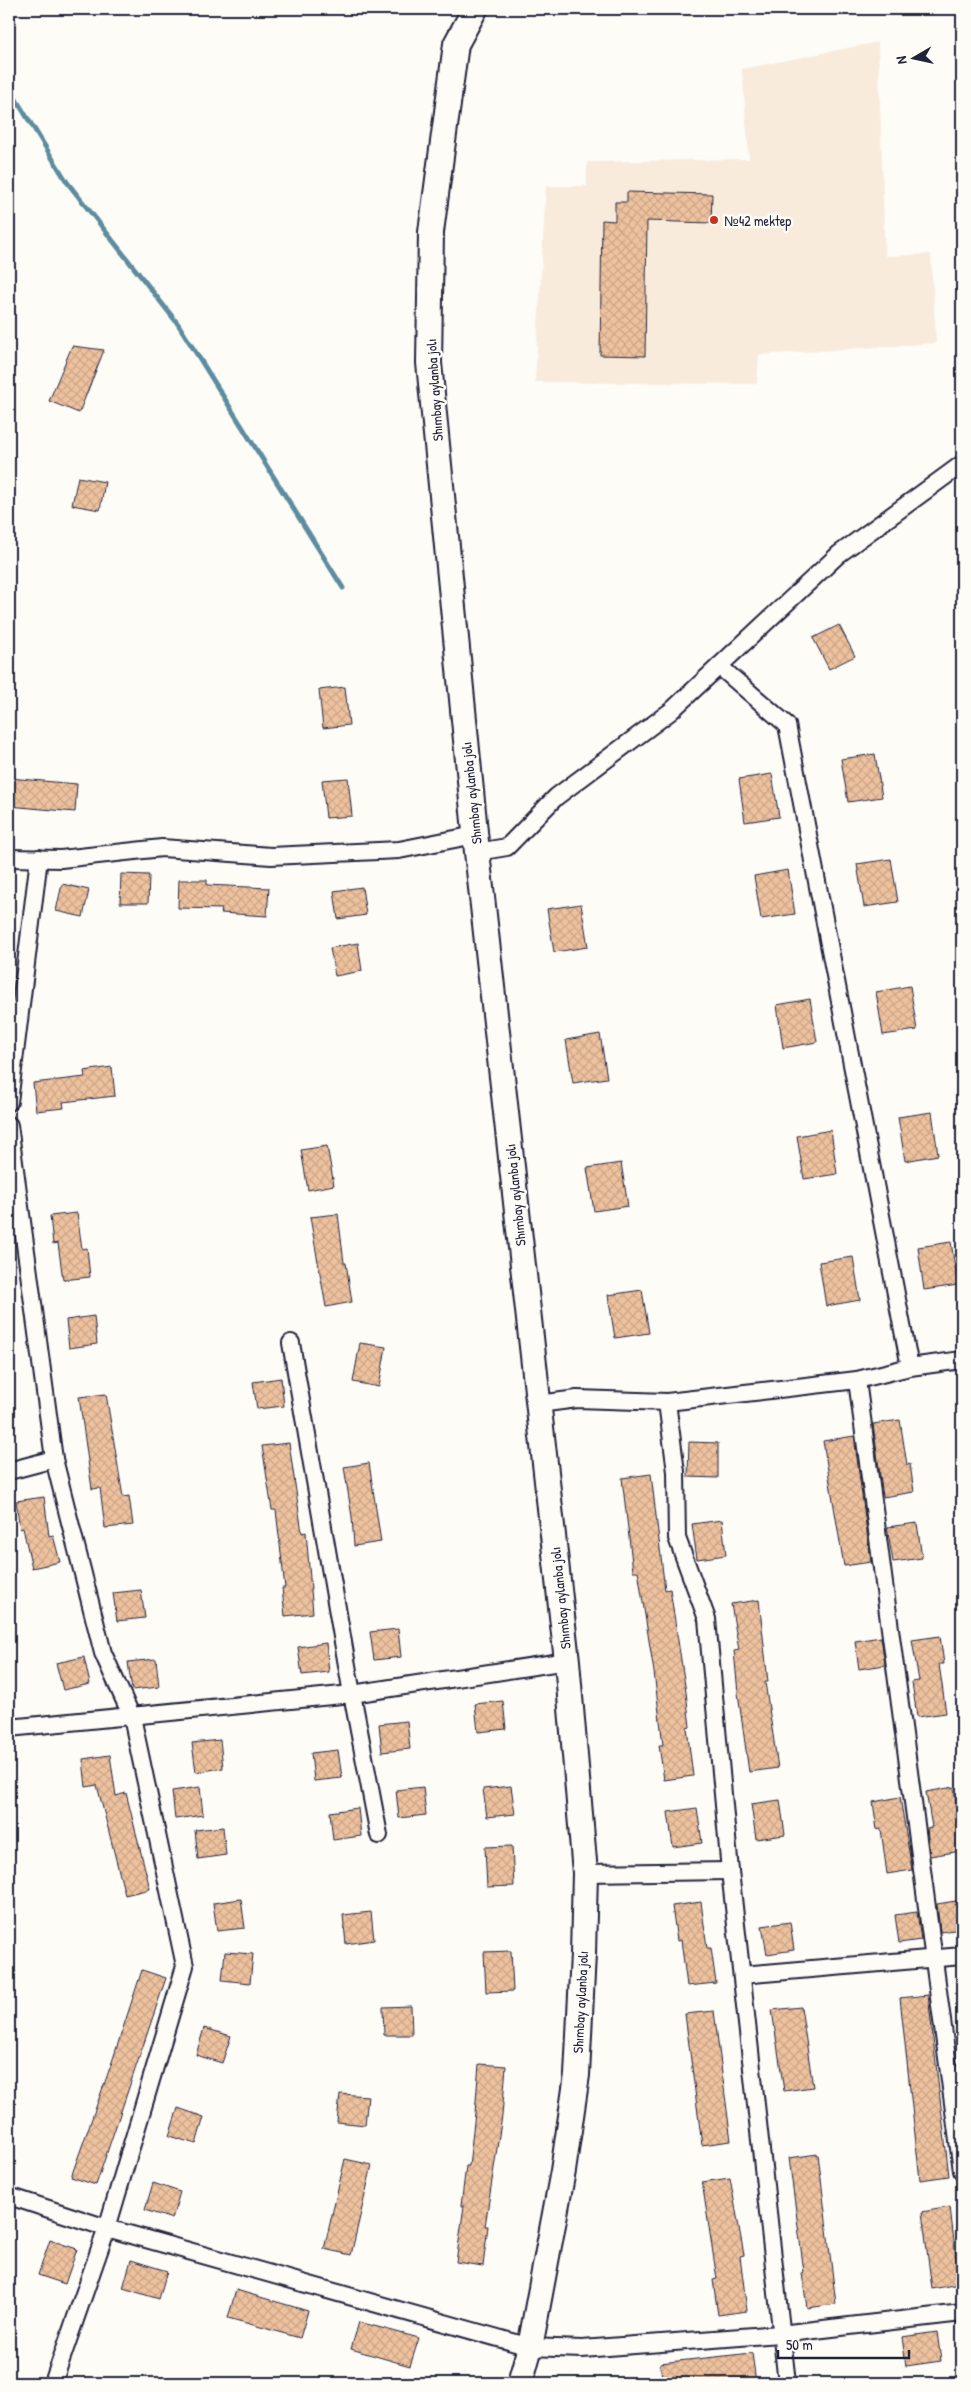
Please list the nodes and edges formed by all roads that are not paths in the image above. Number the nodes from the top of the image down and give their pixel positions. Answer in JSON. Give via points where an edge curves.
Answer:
{"nodes":[{"id":1,"x":475,"y":9,"type":"edge"},
{"id":2,"x":962,"y":464,"type":"edge"},
{"id":3,"x":719,"y":666,"type":"junction"},
{"id":4,"x":476,"y":844,"type":"junction"},
{"id":5,"x":9,"y":858,"type":"edge"},
{"id":6,"x":39,"y":858,"type":"junction"},
{"id":7,"x":9,"y":1102,"type":"edge"},
{"id":8,"x":9,"y":1125,"type":"edge"},
{"id":9,"x":291,"y":1344,"type":"dead end"},
{"id":10,"x":962,"y":1360,"type":"edge"},
{"id":11,"x":910,"y":1367,"type":"junction"},
{"id":12,"x":857,"y":1380,"type":"junction"},
{"id":13,"x":666,"y":1402,"type":"junction"},
{"id":14,"x":539,"y":1404,"type":"junction"},
{"id":15,"x":54,"y":1459,"type":"junction"},
{"id":16,"x":9,"y":1471,"type":"edge"},
{"id":17,"x":567,"y":1661,"type":"junction"},
{"id":18,"x":352,"y":1694,"type":"junction"},
{"id":19,"x":132,"y":1717,"type":"junction"},
{"id":20,"x":9,"y":1728,"type":"edge"},
{"id":21,"x":379,"y":1835,"type":"dead end"},
{"id":22,"x":730,"y":1871,"type":"junction"},
{"id":23,"x":585,"y":1873,"type":"junction"},
{"id":24,"x":962,"y":1956,"type":"edge"},
{"id":25,"x":935,"y":1960,"type":"junction"},
{"id":26,"x":742,"y":1975,"type":"junction"},
{"id":27,"x":962,"y":2171,"type":"edge"},
{"id":28,"x":9,"y":2196,"type":"edge"},
{"id":29,"x":107,"y":2228,"type":"junction"},
{"id":30,"x":962,"y":2313,"type":"edge"},
{"id":31,"x":780,"y":2334,"type":"junction"},
{"id":32,"x":530,"y":2347,"type":"junction"},
{"id":33,"x":53,"y":2383,"type":"edge"},
{"id":34,"x":520,"y":2383,"type":"edge"},
{"id":35,"x":787,"y":2383,"type":"edge"}],
"edges":[{"from":1,"to":4,"type":"main road","name":"Shımbay aylanba jolı","via":[[456,44],[431,232],[429,363]]},
{"from":2,"to":3,"type":"street","via":[[839,554]]},
{"from":3,"to":4,"type":"street","via":[[671,711],[556,797],[508,847]]},
{"from":3,"to":11,"type":"street","via":[[787,725]]},
{"from":4,"to":6,"type":"street","via":[[271,856],[162,848],[61,859]]},
{"from":4,"to":14,"type":"main road","name":"Shımbay aylanba jolı"},
{"from":5,"to":6,"type":"street"},
{"from":6,"to":7,"type":"street"},
{"from":8,"to":15,"type":"street"},
{"from":9,"to":18,"type":"street"},
{"from":10,"to":11,"type":"street"},
{"from":11,"to":12,"type":"street"},
{"from":12,"to":13,"type":"street"},
{"from":12,"to":25,"type":"street"},
{"from":13,"to":14,"type":"street","via":[[577,1399]]},
{"from":13,"to":22,"type":"street","via":[[676,1472],[677,1538],[707,1619]]},
{"from":14,"to":17,"type":"main road","name":"Shımbay aylanba jolı"},
{"from":15,"to":16,"type":"street"},
{"from":15,"to":19,"type":"street","via":[[103,1653]]},
{"from":17,"to":18,"type":"street"},
{"from":17,"to":23,"type":"main road","name":"Shımbay aylanba jolı"},
{"from":18,"to":19,"type":"street"},
{"from":18,"to":21,"type":"street"},
{"from":19,"to":20,"type":"street"},
{"from":19,"to":29,"type":"street","via":[[185,1966]]},
{"from":22,"to":23,"type":"street"},
{"from":22,"to":26,"type":"street"},
{"from":23,"to":32,"type":"main road","name":"Shımbay aylanba jolı","via":[[576,2074],[563,2171]]},
{"from":24,"to":25,"type":"street"},
{"from":25,"to":26,"type":"street"},
{"from":25,"to":27,"type":"street"},
{"from":26,"to":31,"type":"street"},
{"from":28,"to":29,"type":"street"},
{"from":29,"to":32,"type":"street"},
{"from":29,"to":33,"type":"street"},
{"from":30,"to":31,"type":"street"},
{"from":31,"to":32,"type":"street","via":[[582,2349]]},
{"from":31,"to":35,"type":"street"},
{"from":32,"to":34,"type":"main road","name":"Shımbay aylanba jolı"}]}
